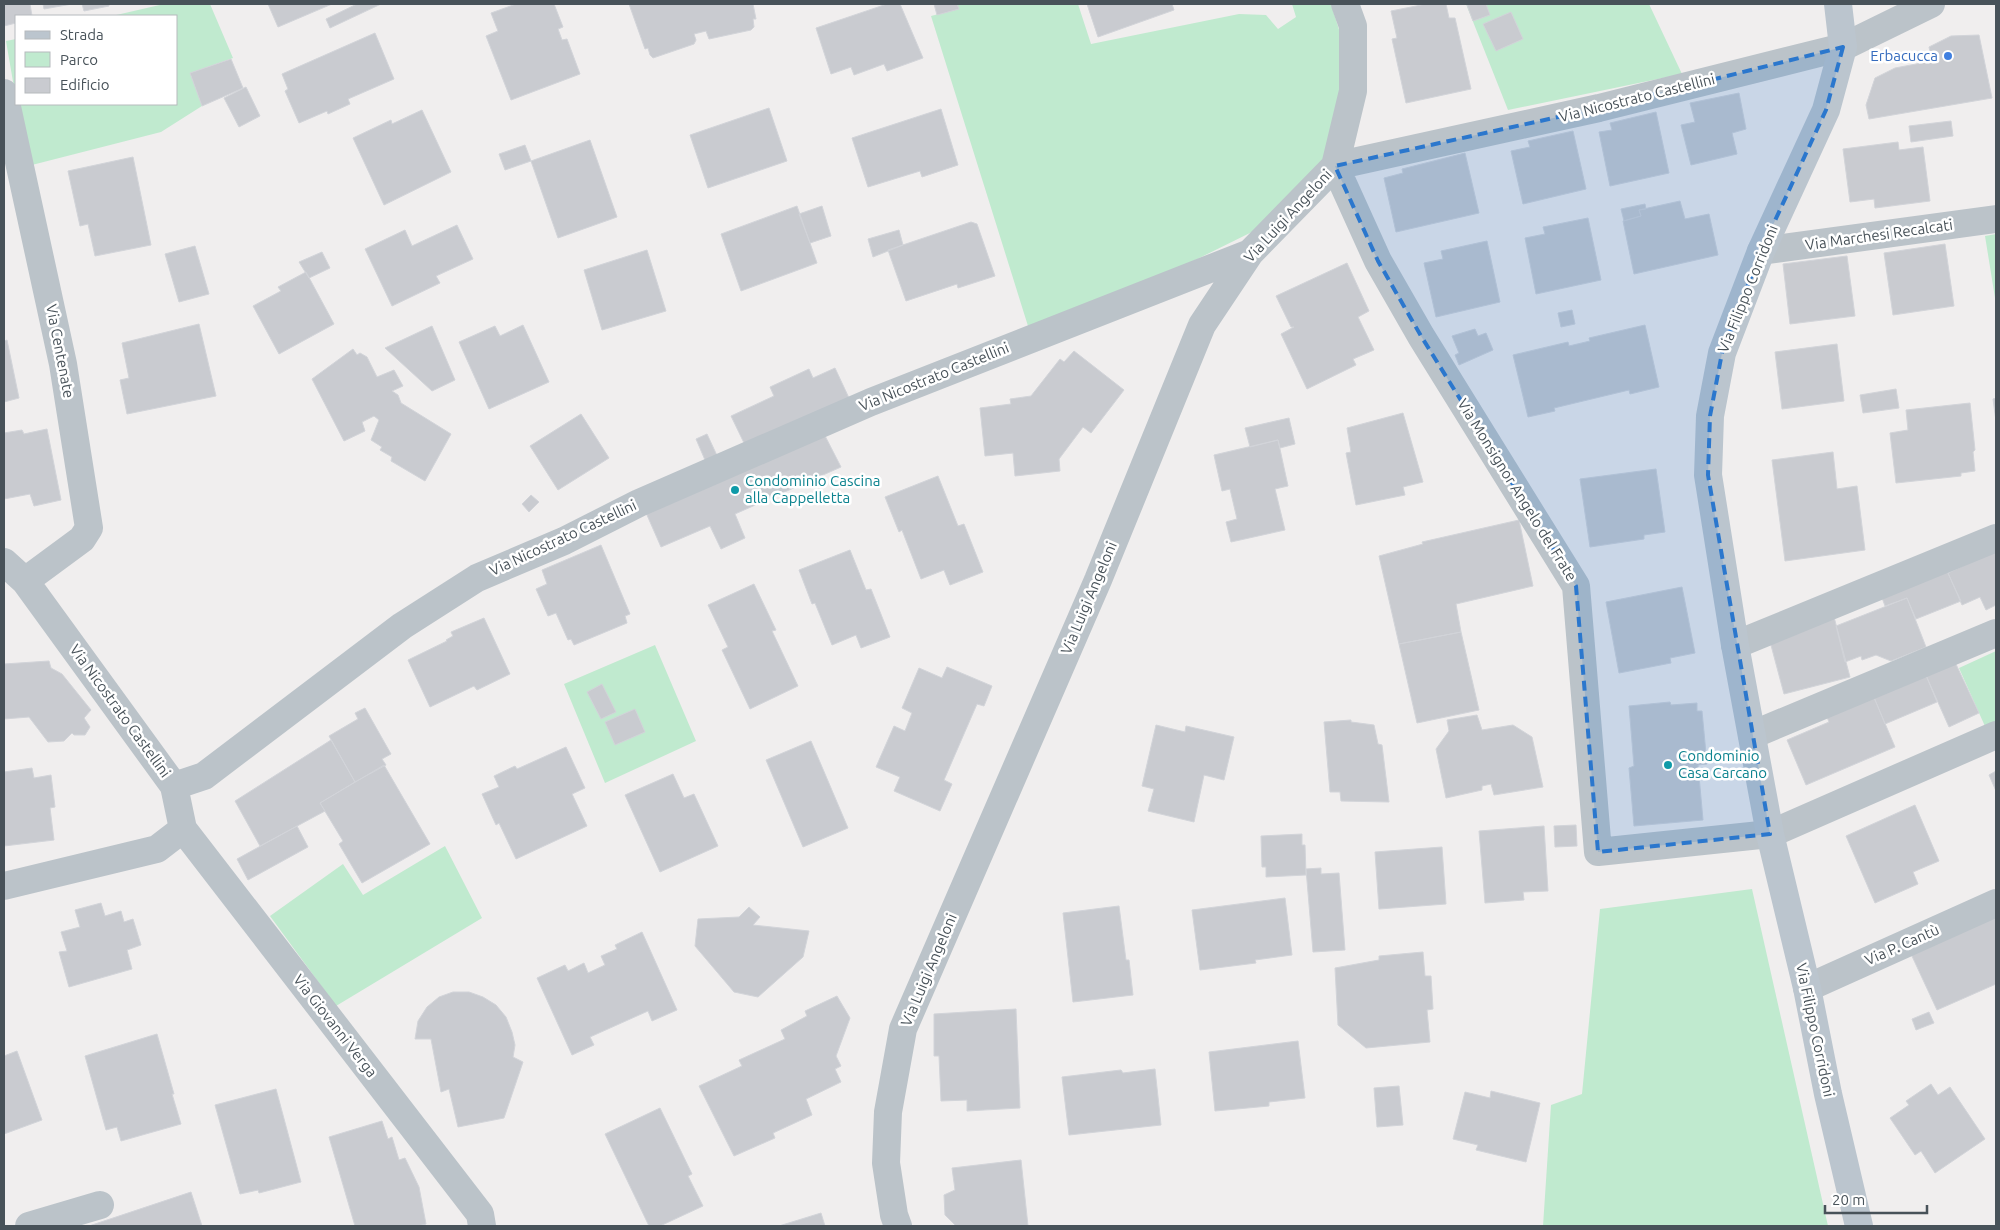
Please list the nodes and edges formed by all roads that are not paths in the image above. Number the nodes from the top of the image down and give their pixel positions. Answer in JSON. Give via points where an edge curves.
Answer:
{"nodes":[{"id":1,"x":1346,"y":4,"type":"edge"},
{"id":2,"x":1838,"y":4,"type":"edge"},
{"id":3,"x":1931,"y":4,"type":"edge"},
{"id":4,"x":1843,"y":47,"type":"junction"},
{"id":5,"x":4,"y":93,"type":"edge"},
{"id":6,"x":1335,"y":166,"type":"junction"},
{"id":7,"x":1996,"y":219,"type":"edge"},
{"id":8,"x":1761,"y":251,"type":"junction"},
{"id":9,"x":1250,"y":253,"type":"junction"},
{"id":10,"x":1996,"y":538,"type":"edge"},
{"id":11,"x":4,"y":562,"type":"edge"},
{"id":12,"x":25,"y":581,"type":"junction"},
{"id":13,"x":1996,"y":633,"type":"edge"},
{"id":14,"x":1735,"y":645,"type":"junction"},
{"id":15,"x":1752,"y":735,"type":"junction"},
{"id":16,"x":1996,"y":735,"type":"edge"},
{"id":17,"x":174,"y":786,"type":"junction"},
{"id":18,"x":183,"y":829,"type":"junction"},
{"id":19,"x":1770,"y":834,"type":"junction"},
{"id":20,"x":4,"y":886,"type":"edge"},
{"id":21,"x":1996,"y":903,"type":"edge"},
{"id":22,"x":1807,"y":988,"type":"junction"},
{"id":23,"x":100,"y":1205,"type":"dead end"},
{"id":24,"x":29,"y":1226,"type":"edge"},
{"id":25,"x":482,"y":1226,"type":"edge"},
{"id":26,"x":898,"y":1226,"type":"edge"},
{"id":27,"x":1859,"y":1226,"type":"edge"}],
"edges":[{"from":1,"to":6,"type":"street","name":"Via Luigi Angeloni","via":[[1353,26],[1353,91]]},
{"from":2,"to":4,"type":"street","name":"Via Filippo Corridoni"},
{"from":3,"to":4,"type":"street","name":"Via Nicostrato Castellini"},
{"from":4,"to":6,"type":"street","name":"Via Nicostrato Castellini","via":[[1600,108]]},
{"from":4,"to":8,"type":"street","name":"Via Filippo Corridoni","via":[[1826,110]]},
{"from":5,"to":12,"type":"street","name":"Via Centenate","via":[[60,346],[89,528],[82,539]]},
{"from":6,"to":9,"type":"street","name":"Via Luigi Angeloni"},
{"from":6,"to":19,"type":"street","name":"Via Monsignor Angelo del Frate","via":[[1378,261],[1421,336],[1576,586],[1598,852]]},
{"from":7,"to":8,"type":"street","name":"Via Marchesi Recalcati"},
{"from":8,"to":14,"type":"street","name":"Via Filippo Corridoni","via":[[1722,353],[1710,416],[1708,475]]},
{"from":9,"to":17,"type":"street","name":"Via Nicostrato Castellini","via":[[886,395],[477,578],[402,626],[204,776]]},
{"from":9,"to":26,"type":"street","name":"Via Luigi Angeloni","via":[[1202,326],[1098,580],[903,1029],[888,1112],[886,1162]]},
{"from":10,"to":14,"type":"street"},
{"from":11,"to":12,"type":"street","name":"Via Nicostrato Castellini"},
{"from":12,"to":17,"type":"street","name":"Via Nicostrato Castellini"},
{"from":13,"to":15,"type":"street"},
{"from":14,"to":15,"type":"street","name":"Via Filippo Corridoni"},
{"from":15,"to":19,"type":"street","name":"Via Filippo Corridoni"},
{"from":16,"to":19,"type":"street"},
{"from":17,"to":18,"type":"street","name":"Via Giovanni Verga"},
{"from":18,"to":20,"type":"street","via":[[157,849]]},
{"from":18,"to":25,"type":"street","name":"Via Giovanni Verga","via":[[480,1214]]},
{"from":19,"to":22,"type":"street","name":"Via Filippo Corridoni"},
{"from":21,"to":22,"type":"street","name":"Via P. Cantù"},
{"from":22,"to":27,"type":"street","name":"Via Filippo Corridoni"},
{"from":23,"to":24,"type":"street"}]}
